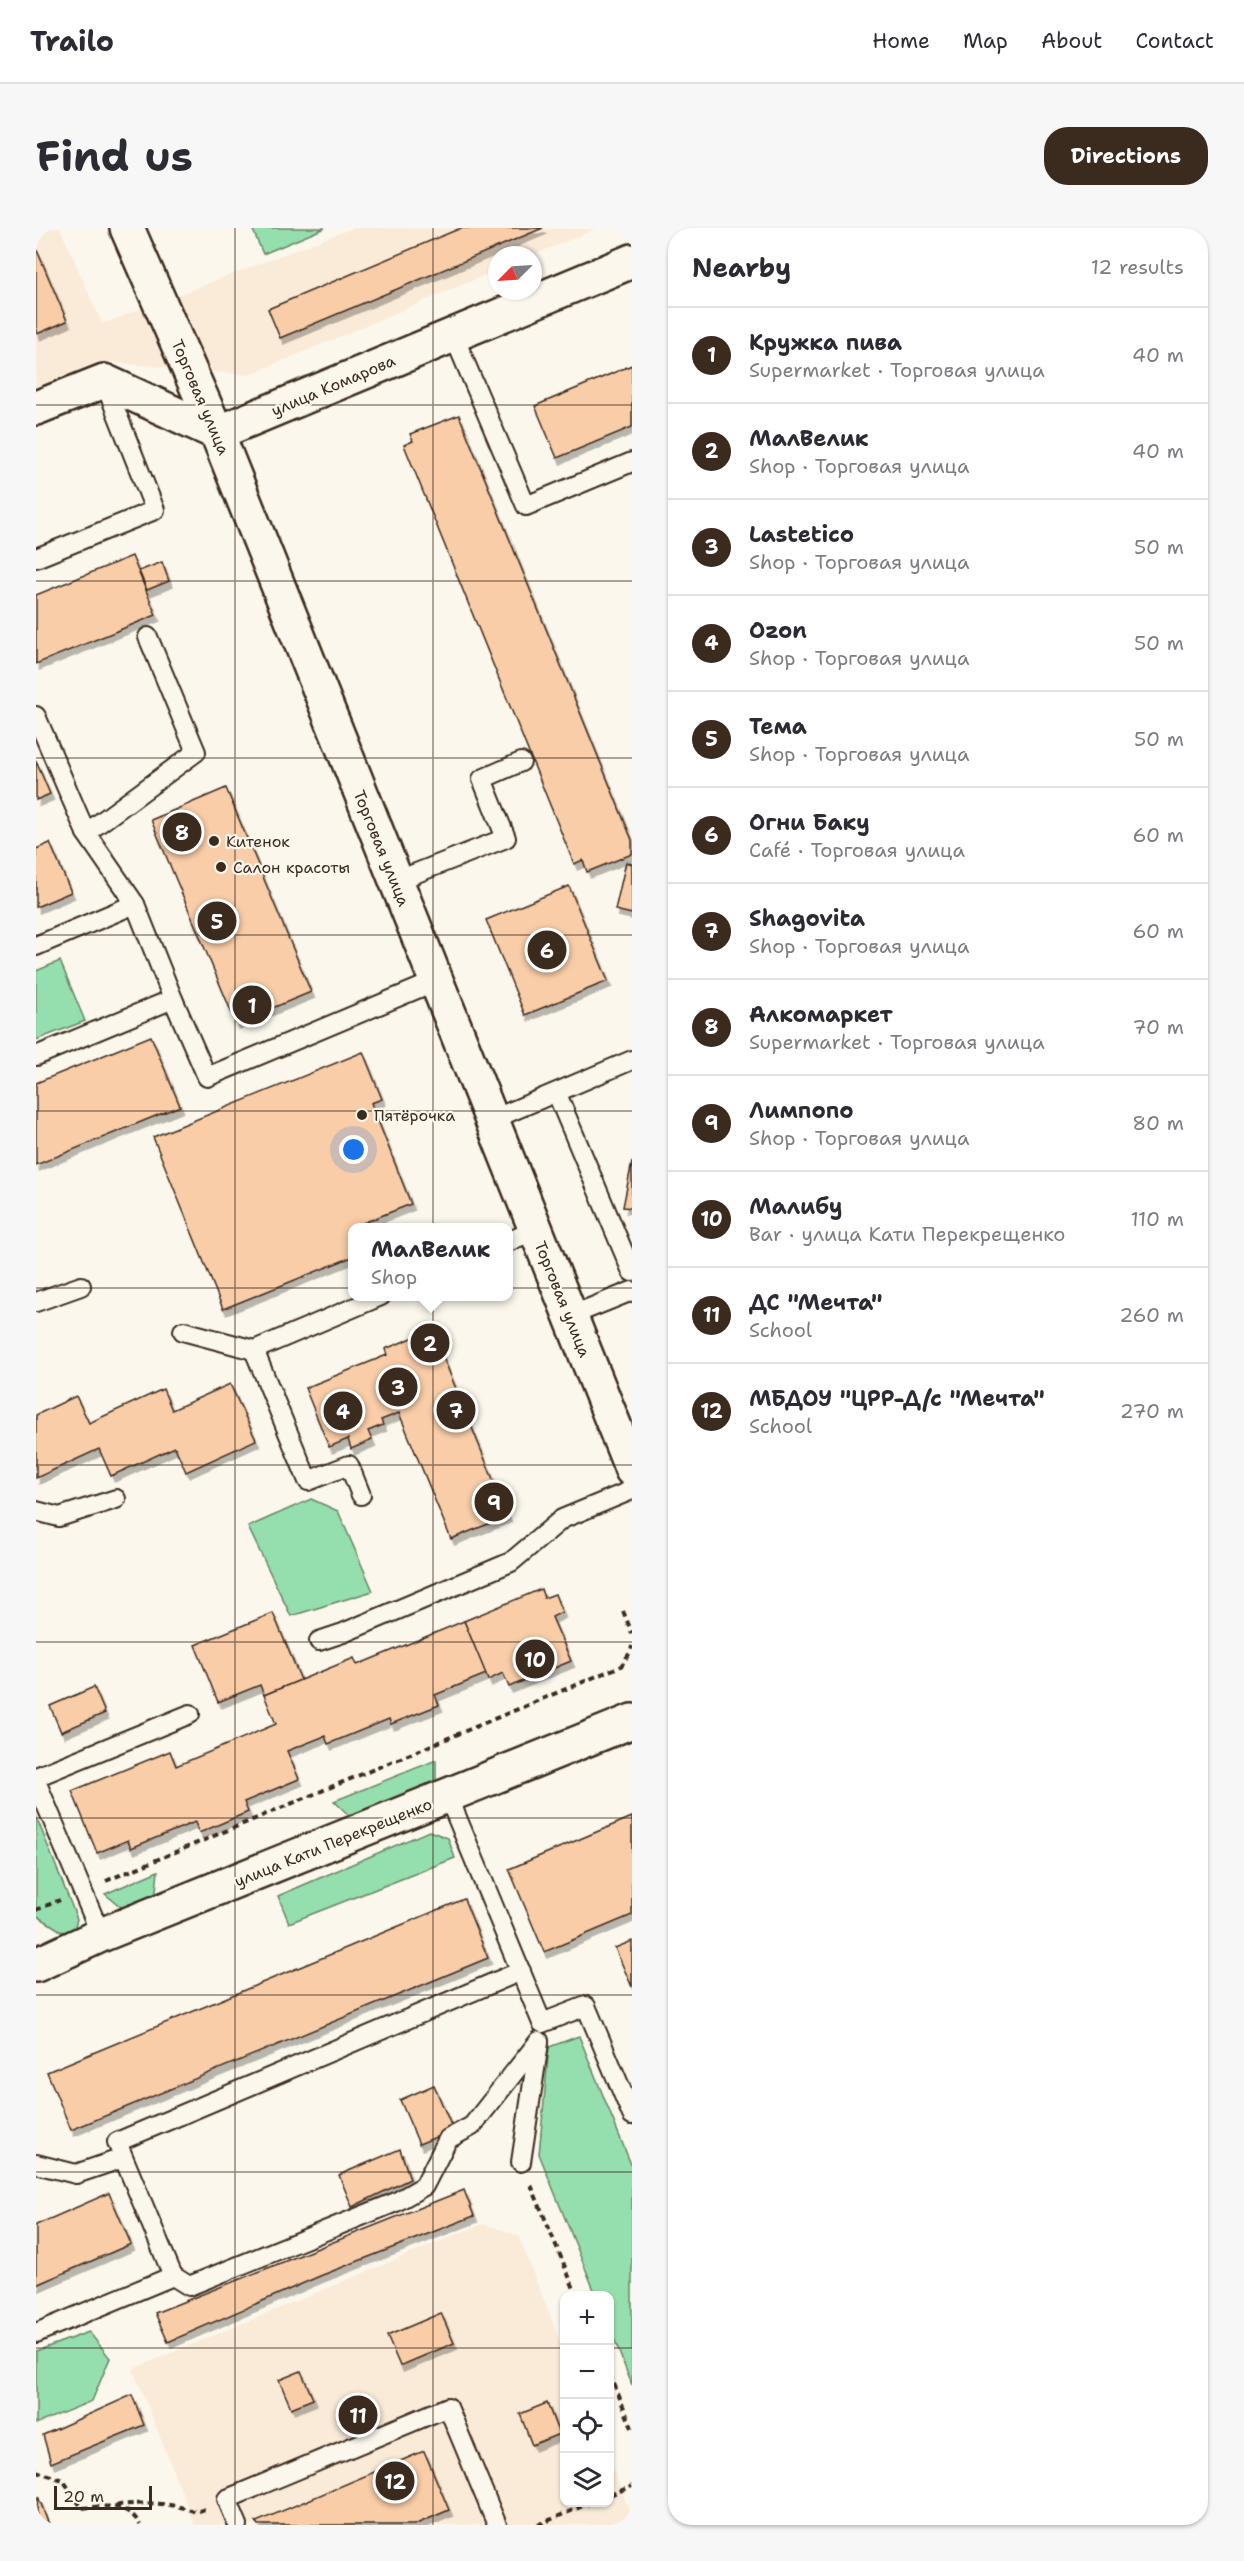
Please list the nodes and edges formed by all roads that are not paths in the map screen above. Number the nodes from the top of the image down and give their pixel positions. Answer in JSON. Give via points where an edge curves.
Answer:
{"nodes":[{"id":1,"x":127,"y":228,"type":"edge"},
{"id":2,"x":632,"y":261,"type":"edge"},
{"id":3,"x":453,"y":334,"type":"junction"},
{"id":4,"x":104,"y":381,"type":"junction"},
{"id":5,"x":38,"y":401,"type":"edge"},
{"id":6,"x":217,"y":434,"type":"junction"},
{"id":7,"x":632,"y":462,"type":"edge"},
{"id":8,"x":36,"y":558,"type":"edge"},
{"id":9,"x":148,"y":637,"type":"dead end"},
{"id":10,"x":36,"y":716,"type":"edge"},
{"id":11,"x":521,"y":762,"type":"dead end"},
{"id":12,"x":86,"y":833,"type":"junction"},
{"id":13,"x":396,"y":881,"type":"junction"},
{"id":14,"x":135,"y":904,"type":"junction"},
{"id":15,"x":36,"y":946,"type":"edge"},
{"id":16,"x":435,"y":981,"type":"junction"},
{"id":17,"x":173,"y":999,"type":"junction"},
{"id":18,"x":36,"y":1056,"type":"edge"},
{"id":19,"x":632,"y":1060,"type":"edge"},
{"id":20,"x":557,"y":1094,"type":"junction"},
{"id":21,"x":491,"y":1120,"type":"junction"},
{"id":22,"x":521,"y":1236,"type":"edge"},
{"id":23,"x":632,"y":1272,"type":"edge"},
{"id":24,"x":81,"y":1286,"type":"dead end"},
{"id":25,"x":632,"y":1291,"type":"edge"},
{"id":26,"x":369,"y":1301,"type":"edge"},
{"id":27,"x":36,"y":1302,"type":"edge"},
{"id":28,"x":570,"y":1316,"type":"junction"},
{"id":29,"x":183,"y":1331,"type":"dead end"},
{"id":30,"x":254,"y":1350,"type":"junction"},
{"id":31,"x":632,"y":1470,"type":"edge"},
{"id":32,"x":632,"y":1490,"type":"edge"},
{"id":33,"x":360,"y":1494,"type":"dead end"},
{"id":34,"x":116,"y":1499,"type":"dead end"},
{"id":35,"x":36,"y":1511,"type":"edge"},
{"id":36,"x":319,"y":1641,"type":"dead end"},
{"id":37,"x":190,"y":1714,"type":"dead end"},
{"id":38,"x":632,"y":1721,"type":"edge"},
{"id":39,"x":36,"y":1779,"type":"edge"},
{"id":40,"x":448,"y":1796,"type":"junction"},
{"id":41,"x":101,"y":1935,"type":"junction"},
{"id":42,"x":36,"y":1965,"type":"edge"},
{"id":43,"x":521,"y":1971,"type":"junction"},
{"id":44,"x":541,"y":2032,"type":"junction"},
{"id":45,"x":632,"y":2115,"type":"edge"},
{"id":46,"x":123,"y":2158,"type":"junction"},
{"id":47,"x":521,"y":2162,"type":"road end"},
{"id":48,"x":36,"y":2164,"type":"edge"},
{"id":49,"x":173,"y":2276,"type":"junction"},
{"id":50,"x":36,"y":2333,"type":"edge"},
{"id":51,"x":238,"y":2525,"type":"edge"},
{"id":52,"x":497,"y":2525,"type":"edge"}],
"edges":[{"from":1,"to":6,"type":"street","name":"Торговая улица"},
{"from":2,"to":3,"type":"street","name":"улица Комарова"},
{"from":3,"to":6,"type":"street","name":"улица Комарова"},
{"from":3,"to":7,"type":"lane","via":[[526,506]]},
{"from":4,"to":5,"type":"street"},
{"from":4,"to":6,"type":"street"},
{"from":4,"to":8,"type":"lane","via":[[155,510]]},
{"from":6,"to":13,"type":"street","name":"Торговая улица"},
{"from":9,"to":12,"type":"lane","via":[[196,752]]},
{"from":10,"to":12,"type":"lane"},
{"from":11,"to":13,"type":"lane","via":[[482,779],[506,838]]},
{"from":12,"to":14,"type":"lane"},
{"from":13,"to":16,"type":"street","name":"Торговая улица"},
{"from":14,"to":15,"type":"lane"},
{"from":14,"to":17,"type":"lane"},
{"from":16,"to":17,"type":"lane","via":[[207,1077]]},
{"from":16,"to":21,"type":"street","name":"Торговая улица"},
{"from":17,"to":18,"type":"lane"},
{"from":19,"to":20,"type":"lane"},
{"from":20,"to":21,"type":"lane"},
{"from":20,"to":23,"type":"lane"},
{"from":21,"to":22,"type":"street","name":"Торговая улица"},
{"from":22,"to":28,"type":"street","name":"Торговая улица"},
{"from":24,"to":27,"type":"lane"},
{"from":25,"to":28,"type":"lane"},
{"from":26,"to":30,"type":"lane"},
{"from":28,"to":31,"type":"street","name":"Торговая улица"},
{"from":29,"to":30,"type":"lane"},
{"from":30,"to":33,"type":"lane","via":[[308,1481],[349,1465]]},
{"from":32,"to":36,"type":"lane","via":[[562,1519],[511,1562]]},
{"from":34,"to":35,"type":"lane","via":[[59,1517]]},
{"from":37,"to":39,"type":"lane"},
{"from":38,"to":40,"type":"street","name":"улица Кати Перекрещенко"},
{"from":39,"to":41,"type":"lane"},
{"from":40,"to":41,"type":"street","name":"улица Кати Перекрещенко"},
{"from":40,"to":43,"type":"lane"},
{"from":41,"to":42,"type":"street","name":"улица Кати Перекрещенко"},
{"from":43,"to":44,"type":"lane"},
{"from":43,"to":46,"type":"lane","via":[[117,2142]]},
{"from":44,"to":45,"type":"lane","via":[[586,2006]]},
{"from":44,"to":47,"type":"lane"},
{"from":44,"to":49,"type":"lane","via":[[472,2126],[448,2139],[424,2186],[396,2202],[189,2286]]},
{"from":46,"to":48,"type":"lane","via":[[76,2174]]},
{"from":46,"to":49,"type":"lane"},
{"from":49,"to":50,"type":"lane"},
{"from":51,"to":52,"type":"lane","via":[[227,2499],[448,2407]]}]}
